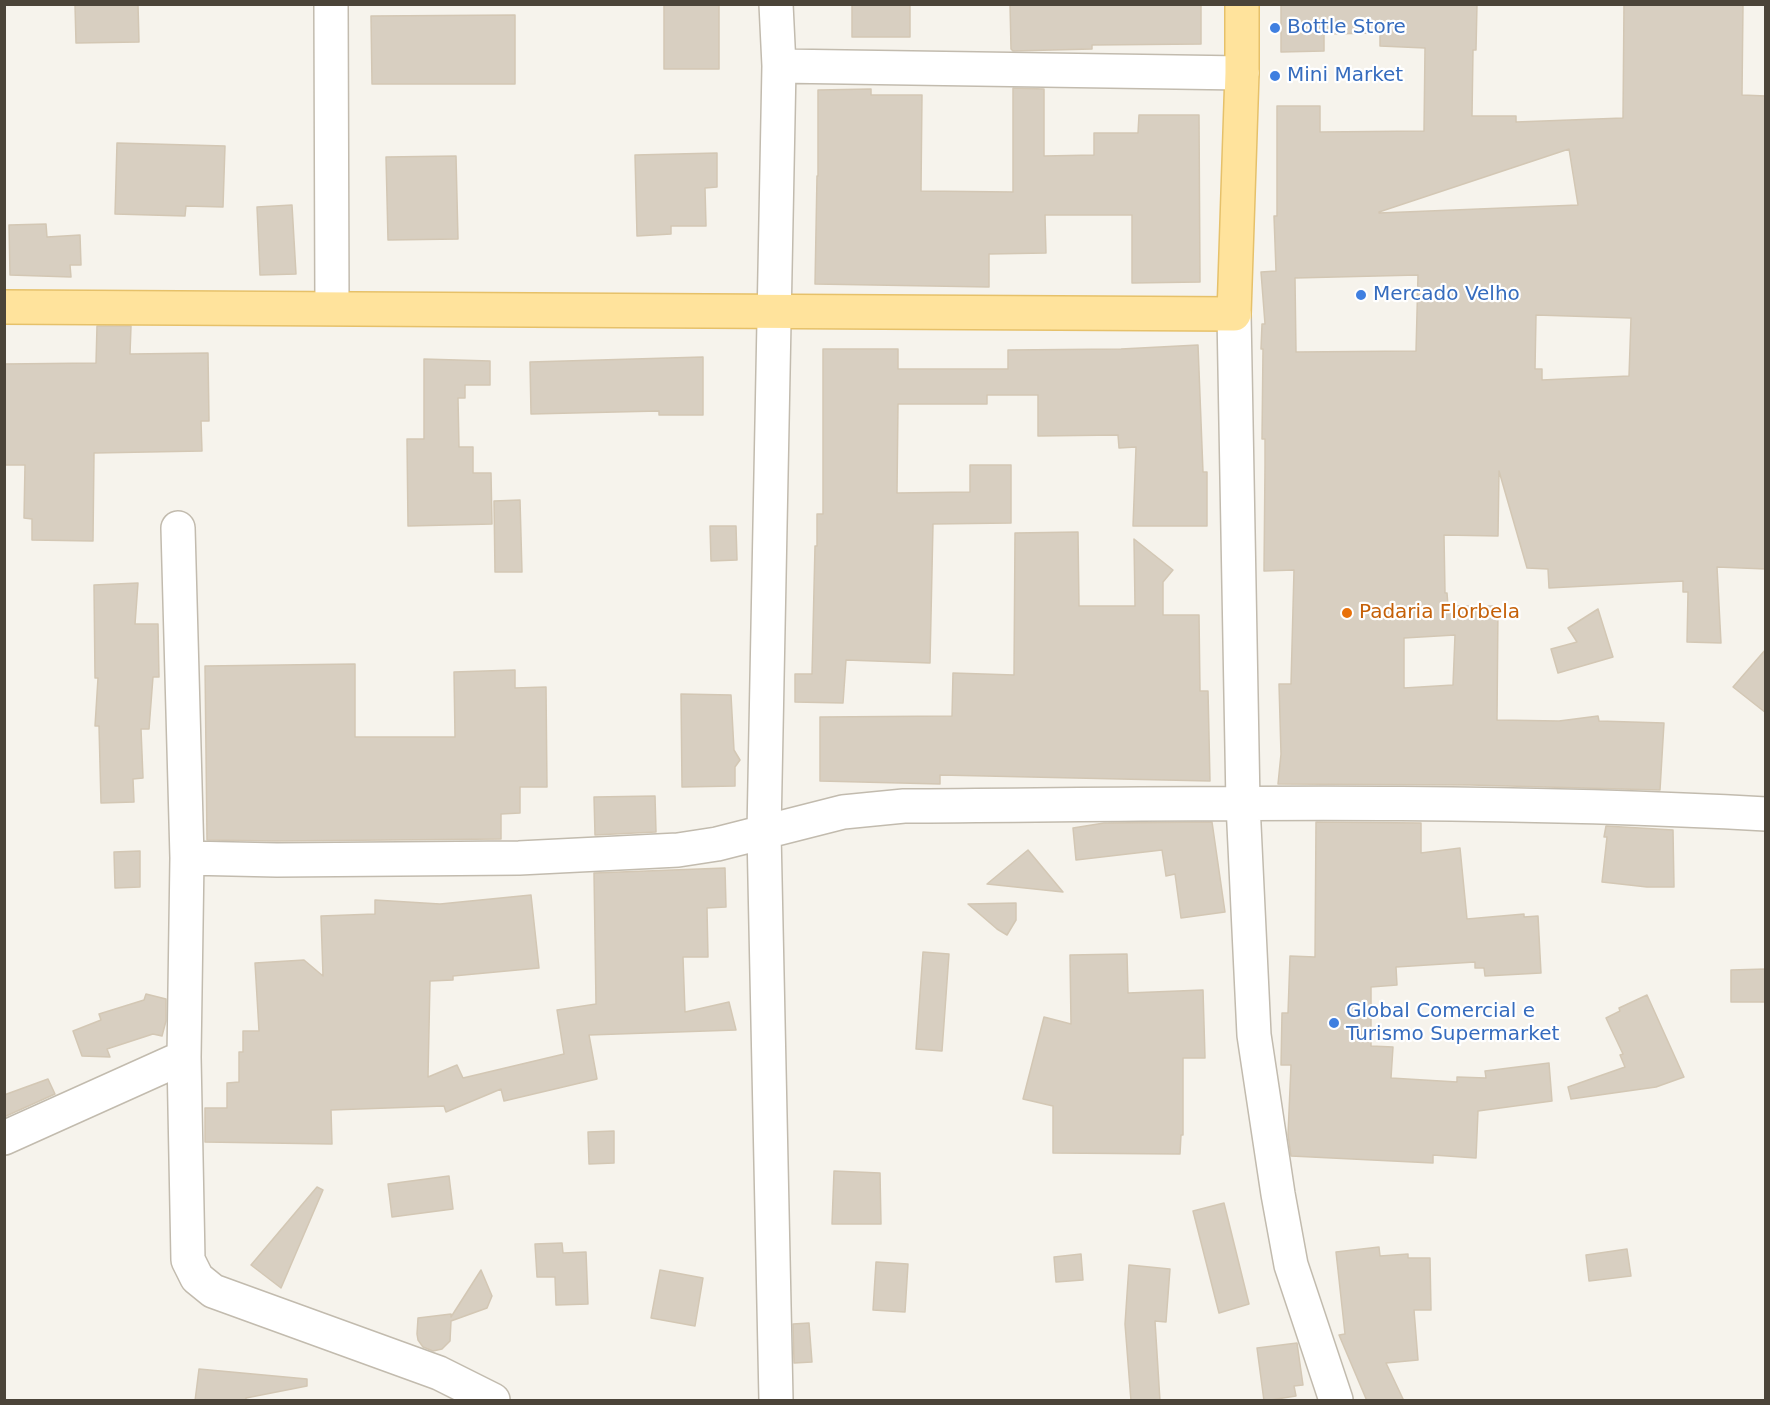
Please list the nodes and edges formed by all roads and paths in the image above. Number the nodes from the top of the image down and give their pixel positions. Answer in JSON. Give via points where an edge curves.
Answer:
{"nodes":[{"id":1,"x":330,"y":4,"type":"edge"},
{"id":2,"x":776,"y":4,"type":"edge"},
{"id":3,"x":1242,"y":4,"type":"edge"},
{"id":4,"x":779,"y":66,"type":"junction"},
{"id":5,"x":1242,"y":73,"type":"junction"},
{"id":6,"x":4,"y":307,"type":"edge"},
{"id":7,"x":332,"y":308,"type":"junction"},
{"id":8,"x":773,"y":313,"type":"junction"},
{"id":9,"x":1234,"y":315,"type":"junction"},
{"id":10,"x":178,"y":528,"type":"dead end"},
{"id":11,"x":1243,"y":804,"type":"junction"},
{"id":12,"x":1766,"y":814,"type":"edge"},
{"id":13,"x":764,"y":832,"type":"junction"},
{"id":14,"x":187,"y":858,"type":"junction"},
{"id":15,"x":184,"y":1057,"type":"junction"},
{"id":16,"x":4,"y":1138,"type":"edge"},
{"id":17,"x":494,"y":1401,"type":"edge"},
{"id":18,"x":776,"y":1401,"type":"edge"},
{"id":19,"x":1336,"y":1401,"type":"edge"}],
"edges":[{"from":1,"to":7,"type":"street"},
{"from":2,"to":4,"type":"street"},
{"from":3,"to":5,"type":"main road"},
{"from":4,"to":5,"type":"street"},
{"from":4,"to":8,"type":"street"},
{"from":5,"to":9,"type":"main road"},
{"from":6,"to":7,"type":"main road"},
{"from":7,"to":8,"type":"main road"},
{"from":8,"to":9,"type":"main road"},
{"from":8,"to":13,"type":"street"},
{"from":9,"to":11,"type":"street"},
{"from":10,"to":14,"type":"street"},
{"from":11,"to":12,"type":"street","via":[[1469,803]]},
{"from":11,"to":13,"type":"street","via":[[904,806],[843,812]]},
{"from":11,"to":19,"type":"street","via":[[1254,1035],[1278,1194],[1291,1266]]},
{"from":13,"to":14,"type":"street","via":[[678,850],[530,858]]},
{"from":13,"to":18,"type":"street"},
{"from":14,"to":15,"type":"street"},
{"from":15,"to":16,"type":"street"},
{"from":15,"to":17,"type":"street","via":[[188,1260],[197,1278],[213,1291],[439,1373]]}]}
